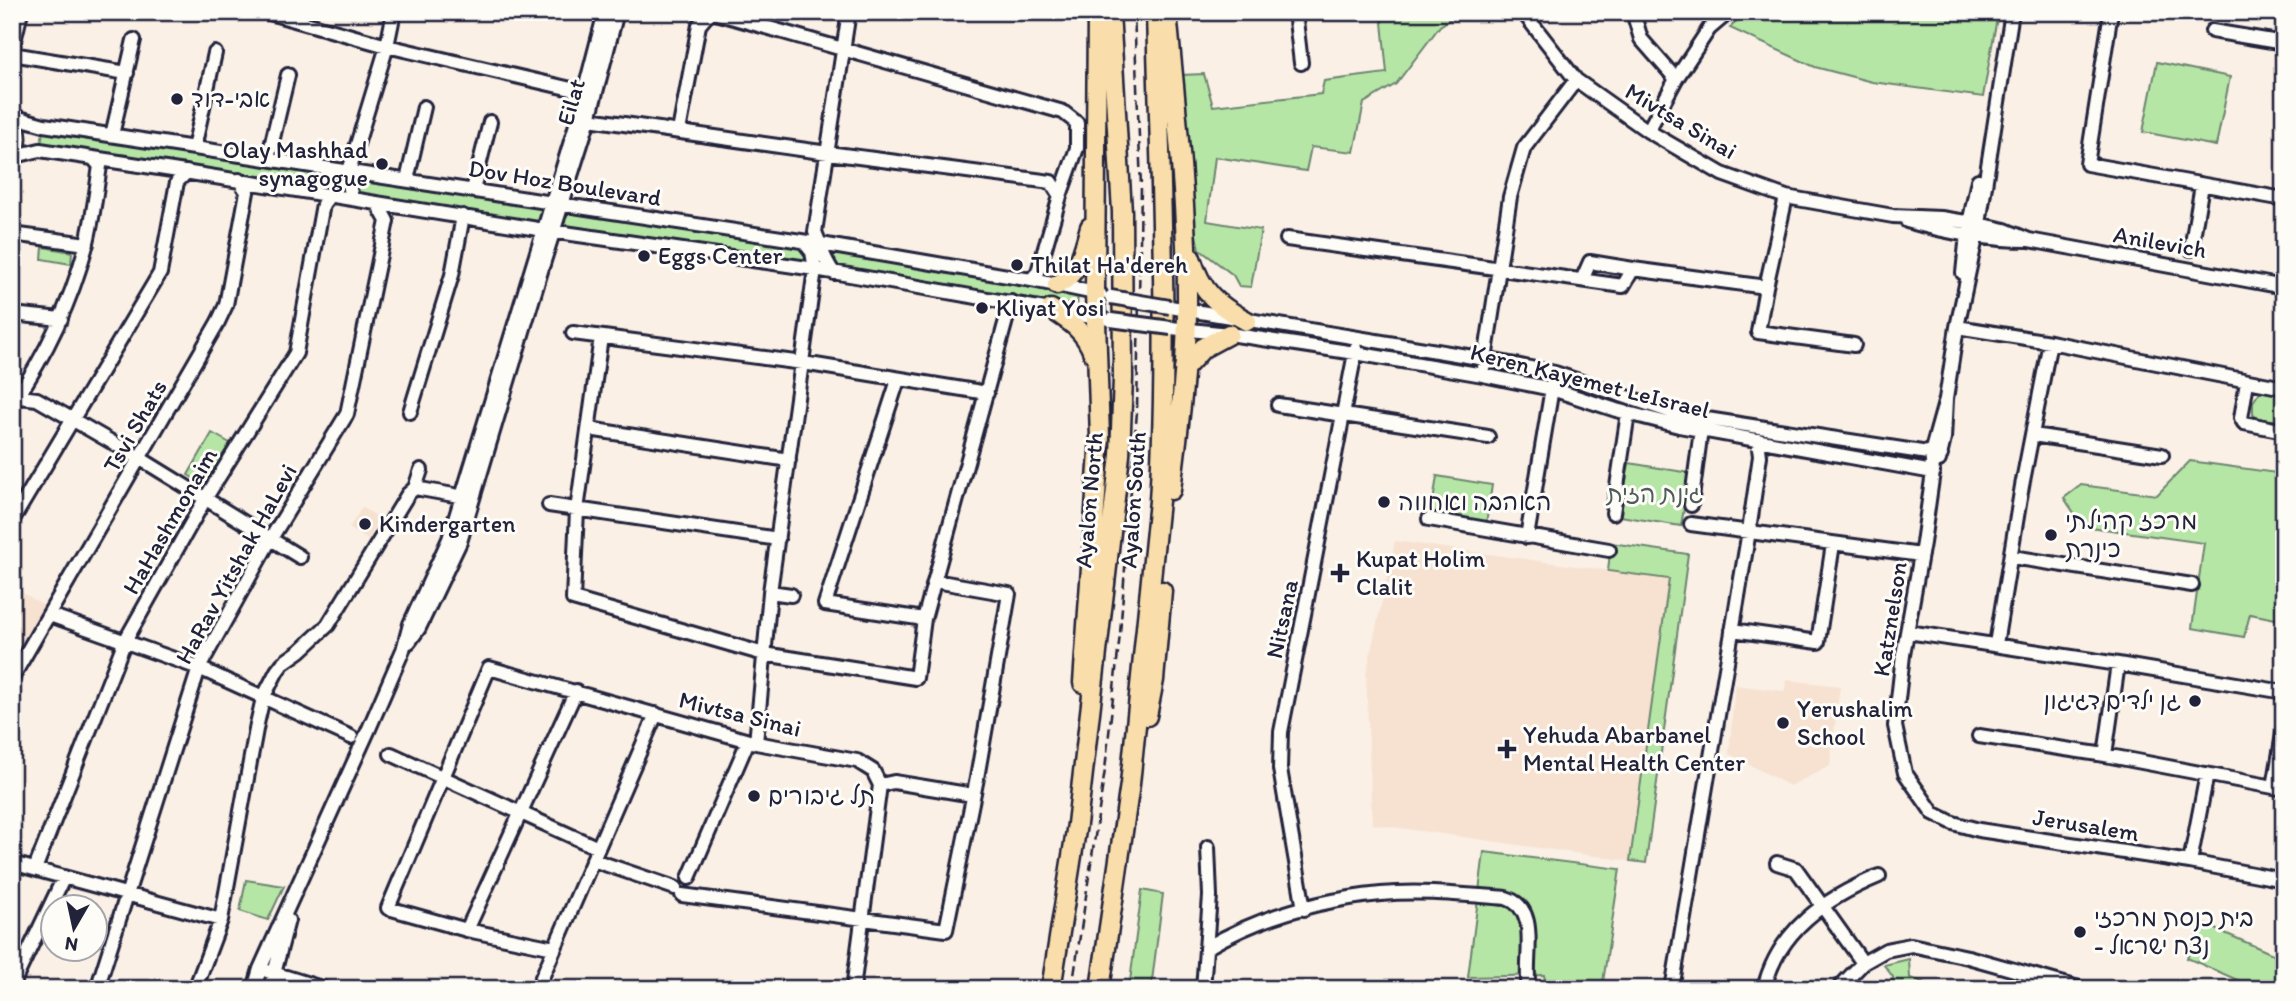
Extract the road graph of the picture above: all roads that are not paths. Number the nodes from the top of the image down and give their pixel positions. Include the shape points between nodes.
1 (21, 12) edge
2 (266, 12) edge
3 (394, 12) edge
4 (605, 12) edge
5 (617, 12) edge
6 (712, 12) edge
7 (849, 12) edge
8 (1097, 12) edge
9 (1110, 12) edge
10 (1156, 12) edge
11 (1167, 12) edge
12 (1295, 12) edge
13 (1523, 12) edge
14 (1633, 12) edge
15 (1729, 12) edge
16 (2012, 12) edge
17 (2111, 12) edge
18 (2212, 31) dead end
19 (134, 40) dead end
20 (2284, 43) edge
21 (387, 46) junction
22 (844, 49) junction
23 (12, 52) edge
24 (215, 52) dead end
25 (1301, 63) dead end
26 (127, 73) junction
27 (288, 75) dead end
28 (1676, 79) junction
29 (1576, 80) junction
30 (598, 83) junction
31 (584, 92) junction
32 (424, 107) dead end
33 (12, 116) edge
34 (589, 119) junction
35 (489, 122) dead end
36 (575, 128) junction
37 (679, 131) junction
38 (1648, 131) junction
39 (112, 135) junction
40 (194, 148) junction
41 (828, 153) junction
42 (13, 157) edge
43 (93, 158) junction
44 (268, 159) junction
45 (349, 171) junction
46 (187, 172) junction
47 (1067, 178) junction
48 (239, 180) junction
49 (407, 180) junction
50 (1051, 182) junction
51 (2202, 185) junction
52 (473, 190) junction
53 (330, 195) junction
54 (1060, 196) junction
55 (1786, 197) junction
56 (352, 198) junction
57 (2284, 199) edge
58 (558, 202) junction
59 (377, 203) junction
60 (1097, 204) junction
61 (463, 216) junction
62 (521, 226) junction
63 (1973, 229) junction
64 (549, 231) junction
65 (12, 234) edge
66 (818, 238) junction
67 (1185, 239) junction
68 (1287, 239) dead end
69 (804, 242) junction
70 (87, 244) junction
71 (2191, 249) dead end
72 (535, 258) junction
73 (816, 269) junction
74 (1633, 269) junction
75 (1500, 270) junction
76 (834, 273) junction
77 (1043, 280) junction
78 (1582, 281) junction
79 (1766, 286) junction
80 (2284, 287) edge
81 (1103, 295) junction
82 (1011, 302) junction
83 (1051, 309) junction
84 (1178, 309) junction
85 (12, 314) edge
86 (61, 319) junction
87 (1103, 319) junction
88 (1247, 321) junction
89 (1957, 327) junction
90 (1178, 329) junction
91 (573, 333) dead end
92 (1229, 334) junction
93 (601, 337) junction
94 (1358, 338) junction
95 (2050, 342) junction
96 (1854, 345) dead end
97 (1355, 353) junction
98 (1485, 359) junction
99 (803, 363) junction
100 (1098, 365) junction
101 (1184, 369) junction
102 (1555, 373) junction
103 (1483, 375) junction
104 (898, 380) junction
105 (2247, 382) junction
106 (2284, 388) edge
107 (1552, 389) junction
108 (987, 393) junction
109 (14, 399) edge
110 (1946, 400) junction
111 (1278, 405) dead end
112 (410, 412) dead end
113 (1628, 413) junction
114 (1344, 416) junction
115 (74, 421) junction
116 (1938, 425) junction
117 (589, 429) junction
118 (1701, 430) junction
119 (2284, 431) edge
120 (2033, 435) junction
121 (1488, 437) dead end
122 (1758, 440) junction
123 (1905, 449) junction
124 (1936, 454) junction
125 (2162, 455) dead end
126 (141, 459) junction
127 (789, 460) junction
128 (421, 470) dead end
129 (1933, 472) junction
130 (415, 488) junction
131 (468, 497) junction
132 (205, 499) junction
133 (549, 505) dead end
134 (1692, 505) dead end
135 (578, 510) junction
136 (1613, 513) dead end
137 (1429, 519) dead end
138 (12, 521) edge
139 (1691, 524) dead end
140 (1749, 531) junction
141 (1527, 537) junction
142 (778, 539) junction
143 (270, 540) junction
144 (1833, 544) junction
145 (1609, 550) dead end
146 (1921, 555) junction
147 (2012, 556) junction
148 (300, 557) dead end
149 (935, 581) junction
150 (2192, 585) dead end
151 (770, 592) junction
152 (791, 595) dead end
153 (50, 615) junction
154 (925, 619) junction
155 (1732, 630) junction
156 (1908, 632) junction
157 (124, 643) junction
158 (1996, 644) junction
159 (764, 654) junction
160 (2118, 664) junction
161 (199, 668) junction
162 (12, 678) edge
163 (576, 691) junction
164 (2284, 692) edge
165 (263, 698) junction
166 (656, 714) junction
167 (2284, 728) edge
168 (1979, 736) dead end
169 (351, 737) dead end
170 (752, 742) junction
171 (391, 754) dead end
172 (2105, 755) junction
173 (1905, 773) joint
174 (2207, 774) junction
175 (442, 776) junction
176 (1130, 784) junction
177 (880, 786) junction
178 (2279, 788) edge
179 (973, 795) junction
180 (521, 813) junction
181 (1076, 824) junction
182 (1208, 847) dead end
183 (595, 854) junction
184 (2190, 862) junction
185 (12, 863) edge
186 (1777, 863) dead end
187 (35, 869) junction
188 (1879, 876) dead end
189 (64, 877) junction
190 (689, 878) dead end
191 (2284, 880) edge
192 (294, 893) junction
193 (128, 894) junction
194 (1823, 904) junction
195 (1304, 909) junction
196 (862, 919) junction
197 (220, 920) junction
198 (467, 930) junction
199 (554, 948) junction
200 (1206, 948) junction
201 (1863, 963) junction
202 (260, 969) junction
203 (275, 974) junction
204 (2047, 984) edge
205 (12, 986) edge
206 (97, 989) edge
207 (195, 989) edge
208 (254, 989) edge
209 (270, 989) edge
210 (325, 989) edge
211 (537, 989) edge
212 (853, 989) edge
213 (1051, 989) edge
214 (1100, 989) edge
215 (1203, 989) edge
216 (1529, 989) edge
217 (1672, 989) edge
218 (1764, 989) edge
219 (1838, 989) edge
220 (2081, 989) edge

1 - 23 street
2 - 21 street
3 - 21 street
4 - 31 street, Eilat
5 - 30 street, Eilat
6 - 22 street
6 - 37 street via 699,25
7 - 22 street
8 - 60 highway
9 - 181 highway, Ayalon North via 1122,212 1123,391 1110,556
10 - 176 highway, Ayalon South via 1162,455
11 - 67 highway
12 - 25 street
13 - 29 street, Mivtsa Sinai
14 - 28 street via 1641,39
15 - 28 street via 1709,29
16 - 63 street, Katznelson
17 - 51 street via 2087,164
18 - 20 street
19 - 26 street
21 - 31 street
21 - 45 street
22 - 41 street
22 - 47 street via 1063,112 1077,123 1077,148
23 - 26 street
24 - 40 street
26 - 39 street
27 - 44 street
28 - 38 street
29 - 38 street, Mivtsa Sinai
29 - 75 street via 1524,148 1510,197
30 - 31 street
30 - 34 street, Eilat
31 - 36 street, Eilat
32 - 49 street
33 - 39 street, Dov Hoz Boulevard
33 - 42 street via 20,139
34 - 36 street
34 - 37 street
34 - 58 street, Eilat
35 - 52 street
36 - 58 street, Eilat
37 - 41 street
38 - 55 street, Mivtsa Sinai via 1722,174
39 - 40 street, Dov Hoz Boulevard
40 - 44 street, Dov Hoz Boulevard
41 - 50 street
41 - 66 street
42 - 43 street, Dov Hoz Boulevard via 40,150
43 - 46 street, Dov Hoz Boulevard
43 - 70 street via 100,166
44 - 45 street, Dov Hoz Boulevard
45 - 49 street, Dov Hoz Boulevard
45 - 56 street
46 - 48 street, Dov Hoz Boulevard
46 - 115 street via 177,182 160,273
47 - 50 street
47 - 54 street
48 - 53 street, Dov Hoz Boulevard
48 - 126 street, Tsvi Shats via 247,192 226,305
49 - 52 street, Dov Hoz Boulevard
50 - 54 street
51 - 57 street
51 - 71 street
52 - 58 street, Dov Hoz Boulevard
53 - 56 street, Dov Hoz Boulevard
53 - 132 street, HaHashmonaim via 323,204 296,353
54 - 77 street
55 - 63 street, Mivtsa Sinai via 1923,225
55 - 79 street
56 - 59 street, Dov Hoz Boulevard
58 - 64 street
58 - 69 street, Dov Hoz Boulevard
59 - 61 street, Dov Hoz Boulevard
59 - 143 street, HaRav Yitshak HaLevi via 387,221 347,414
60 - 77 highway via 1081,261 1067,280
60 - 81 highway
61 - 62 street, Dov Hoz Boulevard
61 - 112 street via 452,275
62 - 64 street, Dov Hoz Boulevard
62 - 72 street via 533,236
63 - 80 street, Anilevich via 2011,240
63 - 89 street, Katznelson
64 - 72 street
64 - 73 street, Dov Hoz Boulevard
64 - 131 street
65 - 70 street
66 - 69 street, Dov Hoz Boulevard
66 - 76 street via 825,262
66 - 77 street, Dov Hoz Boulevard
67 - 84 highway
67 - 88 highway via 1205,291
68 - 75 street
69 - 73 street
70 - 86 street
72 - 131 street
73 - 76 street, Dov Hoz Boulevard
73 - 99 street
74 - 78 street via 1623,286
74 - 78 street via 1590,262
74 - 79 street
75 - 78 street
75 - 98 street
76 - 82 street, Dov Hoz Boulevard
77 - 81 street, Dov Hoz Boulevard
79 - 96 street via 1758,332
81 - 84 street, Dov Hoz Boulevard, bridge
81 - 87 highway
82 - 83 street, Dov Hoz Boulevard
82 - 108 street
83 - 87 street, Dov Hoz Boulevard
83 - 100 highway via 1075,324
84 - 88 street, Keren Kayemet LeIsrael
84 - 90 highway
85 - 86 street
86 - 109 street
87 - 90 street, Keren Kayemet LeIsrael, bridge
87 - 100 highway
88 - 94 street, Keren Kayemet LeIsrael
89 - 95 street
89 - 110 street, Katznelson
90 - 92 street, Keren Kayemet LeIsrael
90 - 101 highway
91 - 93 street
92 - 97 street, Keren Kayemet LeIsrael
92 - 101 highway via 1203,348
93 - 99 street
93 - 117 street
94 - 97 street, Nitsana
94 - 98 street, Keren Kayemet LeIsrael
95 - 105 street
95 - 120 street
97 - 103 street, Keren Kayemet LeIsrael
97 - 114 street, Nitsana
98 - 102 street, Keren Kayemet LeIsrael
98 - 103 street
99 - 104 street
99 - 127 street
100 - 181 highway via 1100,437
101 - 176 highway via 1154,680
102 - 107 street
102 - 123 street, Keren Kayemet LeIsrael via 1681,415
103 - 107 street, Keren Kayemet LeIsrael
104 - 108 street
104 - 154 street via 825,604
105 - 106 street
105 - 119 street via 2244,424
107 - 113 street, Keren Kayemet LeIsrael
107 - 141 street
108 - 149 street
109 - 115 street via 37,399
110 - 116 street, Katznelson
110 - 124 street, Katznelson
111 - 114 street
113 - 118 street, Keren Kayemet LeIsrael
113 - 136 street
114 - 121 street
114 - 195 street, Nitsana via 1281,732 1280,769
115 - 126 street
115 - 138 street
116 - 123 street via 1922,442
116 - 124 street, Katznelson
117 - 127 street
117 - 135 street
118 - 122 street, Keren Kayemet LeIsrael
118 - 134 street
120 - 125 street
120 - 147 street
122 - 129 street, Keren Kayemet LeIsrael
122 - 140 street via 1760,456
123 - 124 street, Keren Kayemet LeIsrael
124 - 129 street, Katznelson
126 - 132 street
126 - 153 street, Tsvi Shats
127 - 142 street
128 - 130 street
129 - 146 street, Katznelson
130 - 131 street
130 - 165 street via 328,625 283,663
131 - 192 street via 460,542 419,628 403,650
132 - 143 street
132 - 157 street, HaHashmonaim
133 - 135 street
135 - 142 street
135 - 159 street via 572,599
137 - 141 street
139 - 140 street
140 - 144 street
140 - 155 street
141 - 145 street
142 - 151 street
143 - 148 street
143 - 161 street, HaRav Yitshak HaLevi
144 - 146 street
144 - 155 street via 1818,642
146 - 156 street, Katznelson
147 - 150 street
147 - 158 street
149 - 154 street
149 - 179 street via 1009,594
151 - 152 street
151 - 159 street
153 - 157 street
153 - 162 street, Tsvi Shats
154 - 159 street via 916,678
155 - 217 street
156 - 158 street
156 - 173 street, Katznelson via 1895,726
157 - 161 street
157 - 187 street, HaHashmonaim
158 - 160 street
159 - 170 street
160 - 164 street
160 - 172 street
161 - 165 street
161 - 193 street, HaRav Yitshak HaLevi
163 - 166 street, Mivtsa Sinai
163 - 175 street, Mivtsa Sinai via 489,668
163 - 180 street
165 - 169 street
165 - 197 street
166 - 170 street, Mivtsa Sinai
166 - 183 street
167 - 178 street
168 - 172 street
170 - 177 street, Mivtsa Sinai via 857,761 873,771
170 - 190 street
171 - 175 street
172 - 174 street
173 - 184 street, Jerusalem via 1933,813 1953,823
174 - 178 street
174 - 184 street
175 - 180 street
175 - 198 street via 388,908
176 - 214 highway, Ayalon South
177 - 179 street via 894,782
177 - 196 street
179 - 196 street via 946,930
180 - 183 street
180 - 198 street
181 - 213 highway, Ayalon North
182 - 200 street
183 - 196 street via 679,891
183 - 199 street
184 - 191 street, Jerusalem
185 - 187 street
186 - 194 street via 1796,869
187 - 189 street
188 - 194 street
189 - 193 street
189 - 205 street
192 - 202 street
192 - 203 street
193 - 197 street
193 - 206 street, HaRav Yitshak HaLevi
194 - 201 street
194 - 218 street via 1785,940
195 - 200 street via 1237,930
195 - 216 street via 1384,894 1515,901 1524,908 1527,922
196 - 212 street
197 - 207 street
198 - 199 street
199 - 211 street
200 - 215 street
201 - 204 street via 1886,950 1911,945 1968,957
201 - 219 street
202 - 203 street
202 - 208 street
203 - 209 street
203 - 210 street
204 - 220 street

